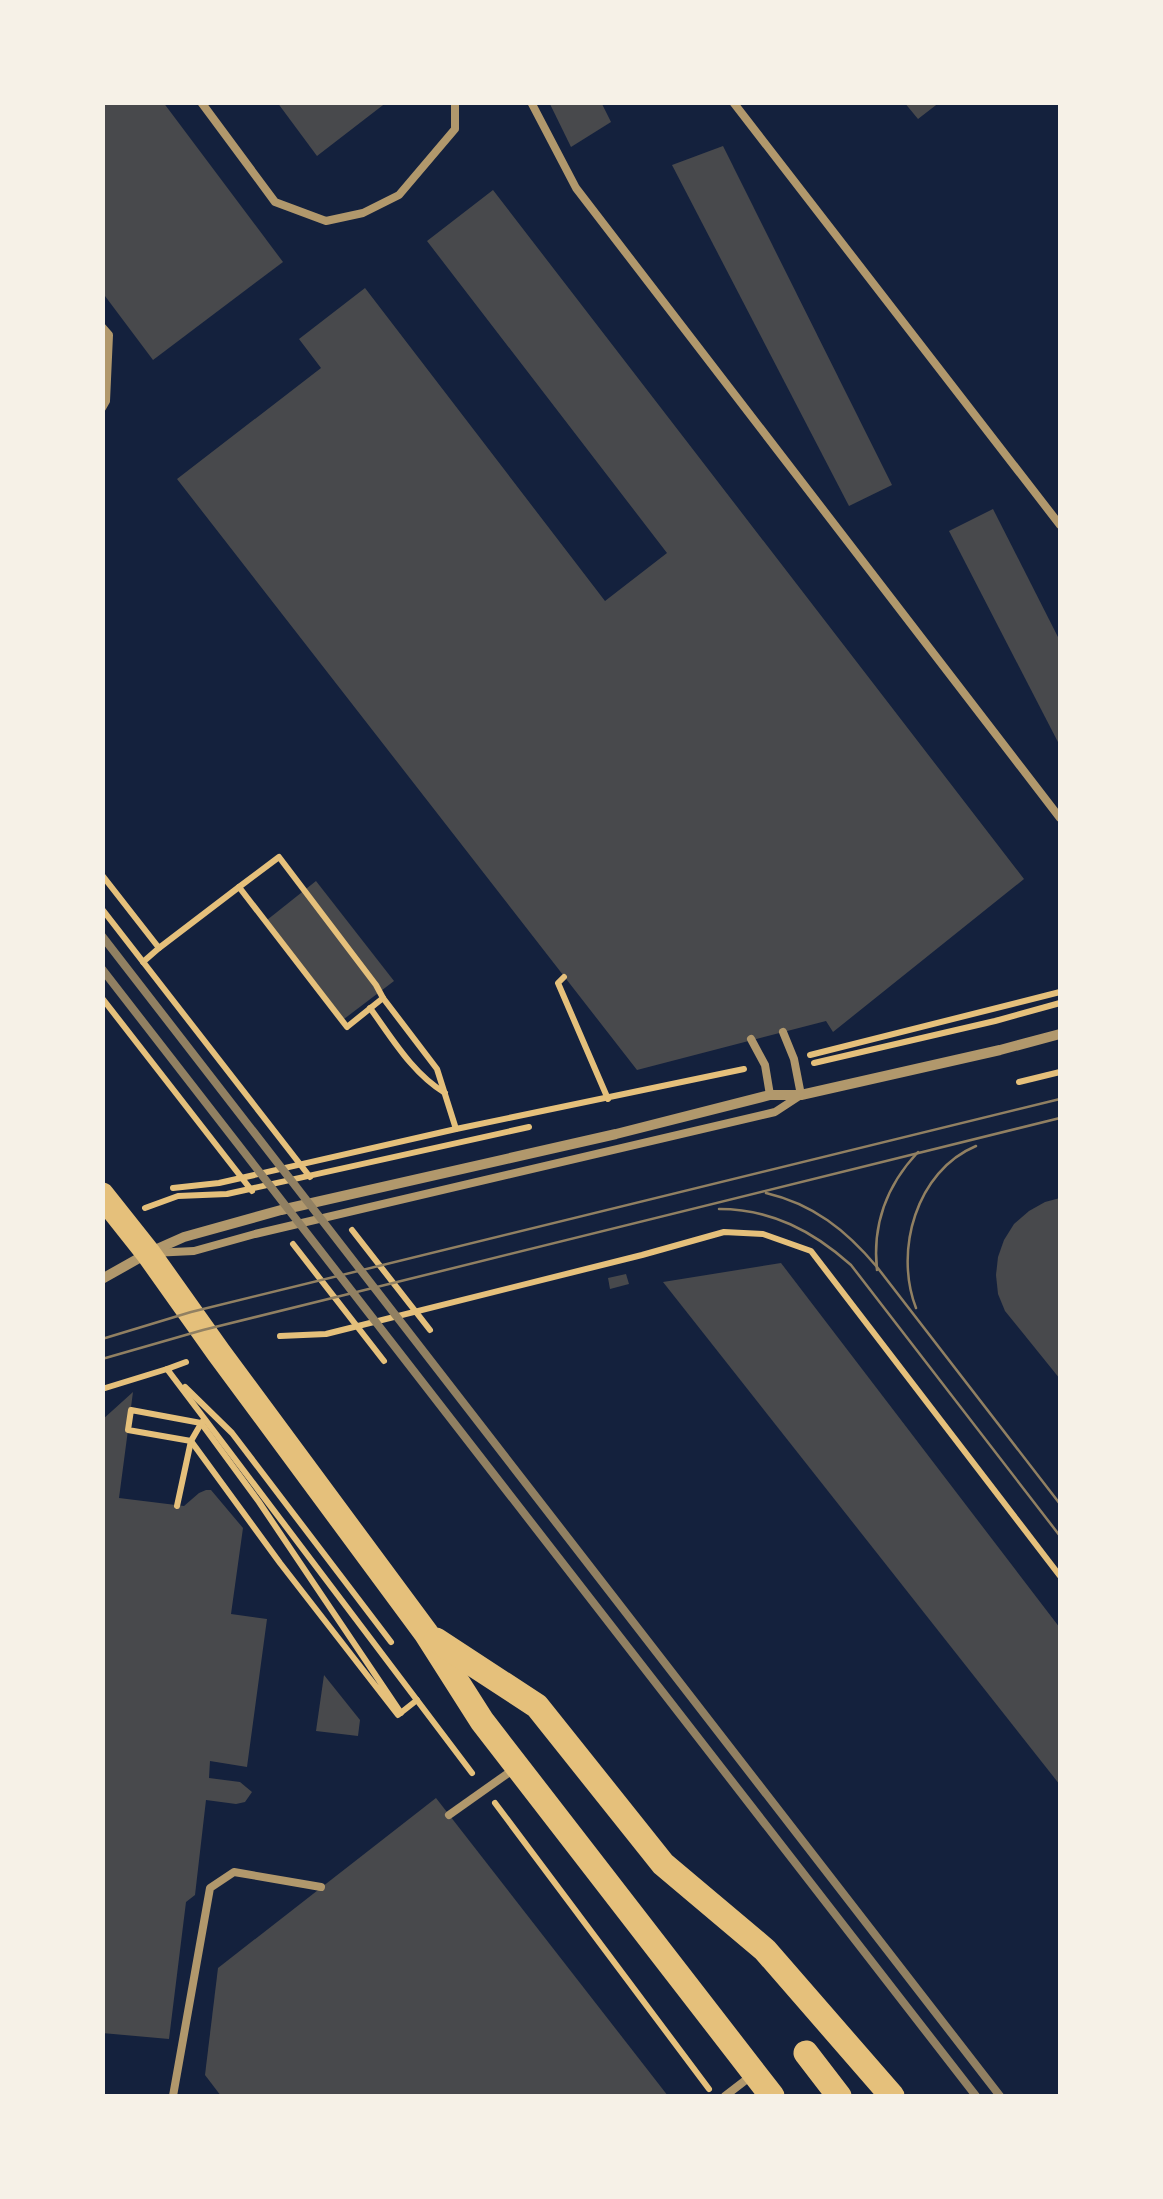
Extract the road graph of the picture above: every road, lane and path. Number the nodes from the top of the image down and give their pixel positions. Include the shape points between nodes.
1 (201, 102) edge
2 (455, 102) edge
3 (531, 102) edge
4 (733, 102) edge
5 (102, 327) edge
6 (102, 408) edge
7 (1060, 525) edge
8 (1060, 818) edge
9 (102, 875) edge
10 (238, 887) junction
11 (102, 909) edge
12 (159, 948) junction
13 (143, 962) junction
14 (564, 977) dead end
15 (1060, 992) edge
16 (102, 998) edge
17 (383, 998) junction
18 (1060, 1003) edge
19 (370, 1008) junction
20 (784, 1032) dead end
21 (1060, 1034) edge
22 (751, 1040) dead end
23 (794, 1063) junction
24 (765, 1065) junction
25 (1060, 1072) edge
26 (1018, 1082) dead end
27 (446, 1093) junction
28 (800, 1095) junction
29 (770, 1096) junction
30 (608, 1099) junction
31 (535, 1126) dead end
32 (456, 1129) junction
33 (313, 1180) dead end
34 (173, 1188) dead end
35 (102, 1195) edge
36 (255, 1195) dead end
37 (120, 1217) junction
38 (348, 1225) dead end
39 (290, 1240) dead end
40 (148, 1253) junction
41 (102, 1279) edge
42 (430, 1330) dead end
43 (280, 1336) dead end
44 (384, 1361) dead end
45 (186, 1362) dead end
46 (167, 1369) junction
47 (102, 1390) edge
48 (203, 1421) junction
49 (191, 1440) junction
50 (177, 1506) dead end
51 (1060, 1576) edge
52 (426, 1633) junction
53 (417, 1700) junction
54 (401, 1712) junction
55 (518, 1766) junction
56 (485, 1790) junction
57 (449, 1814) dead end
58 (321, 1888) dead end
59 (806, 2053) dead end
60 (754, 2073) junction
61 (885, 2089) edge
62 (173, 2096) edge
63 (716, 2096) edge
64 (724, 2096) edge
65 (772, 2096) edge
66 (840, 2096) edge

1 - 2 lane via 276,202 326,221 399,195 455,129
3 - 8 lane via 576,188
4 - 7 lane
5 - 6 lane via 109,335
9 - 12 path
10 - 12 path
10 - 17 path via 279,857
10 - 19 path via 347,1027
11 - 13 path
12 - 13 path
13 - 33 path
14 - 30 path via 558,984
15 - 23 path
16 - 36 path
17 - 19 path
17 - 27 path
18 - 23 path
19 - 27 path via 417,1071
20 - 23 lane
21 - 28 street
22 - 24 lane
23 - 28 lane
24 - 29 lane
24 - 30 path
25 - 26 path
27 - 32 path
28 - 29 street
28 - 40 lane via 776,1112 194,1251
29 - 40 street via 281,1210
30 - 32 path
31 - 37 path via 227,1194 178,1196
32 - 34 path
35 - 37 main road
37 - 40 main road
38 - 42 path
39 - 44 path
40 - 41 street
40 - 52 main road
43 - 51 path via 326,1334 724,1232 764,1234 811,1251
45 - 46 path
46 - 47 path
46 - 48 path
48 - 49 path
48 - 49 path via 131,1410 128,1430
48 - 53 path
48 - 54 path
49 - 50 path
49 - 54 path
52 - 55 main road
52 - 61 main road via 537,1706 663,1864 765,1950
53 - 54 path
53 - 56 path
55 - 56 lane
55 - 60 main road
56 - 57 lane
56 - 63 path
58 - 62 lane via 234,1872 210,1888
59 - 66 main road
60 - 64 lane
60 - 65 main road

